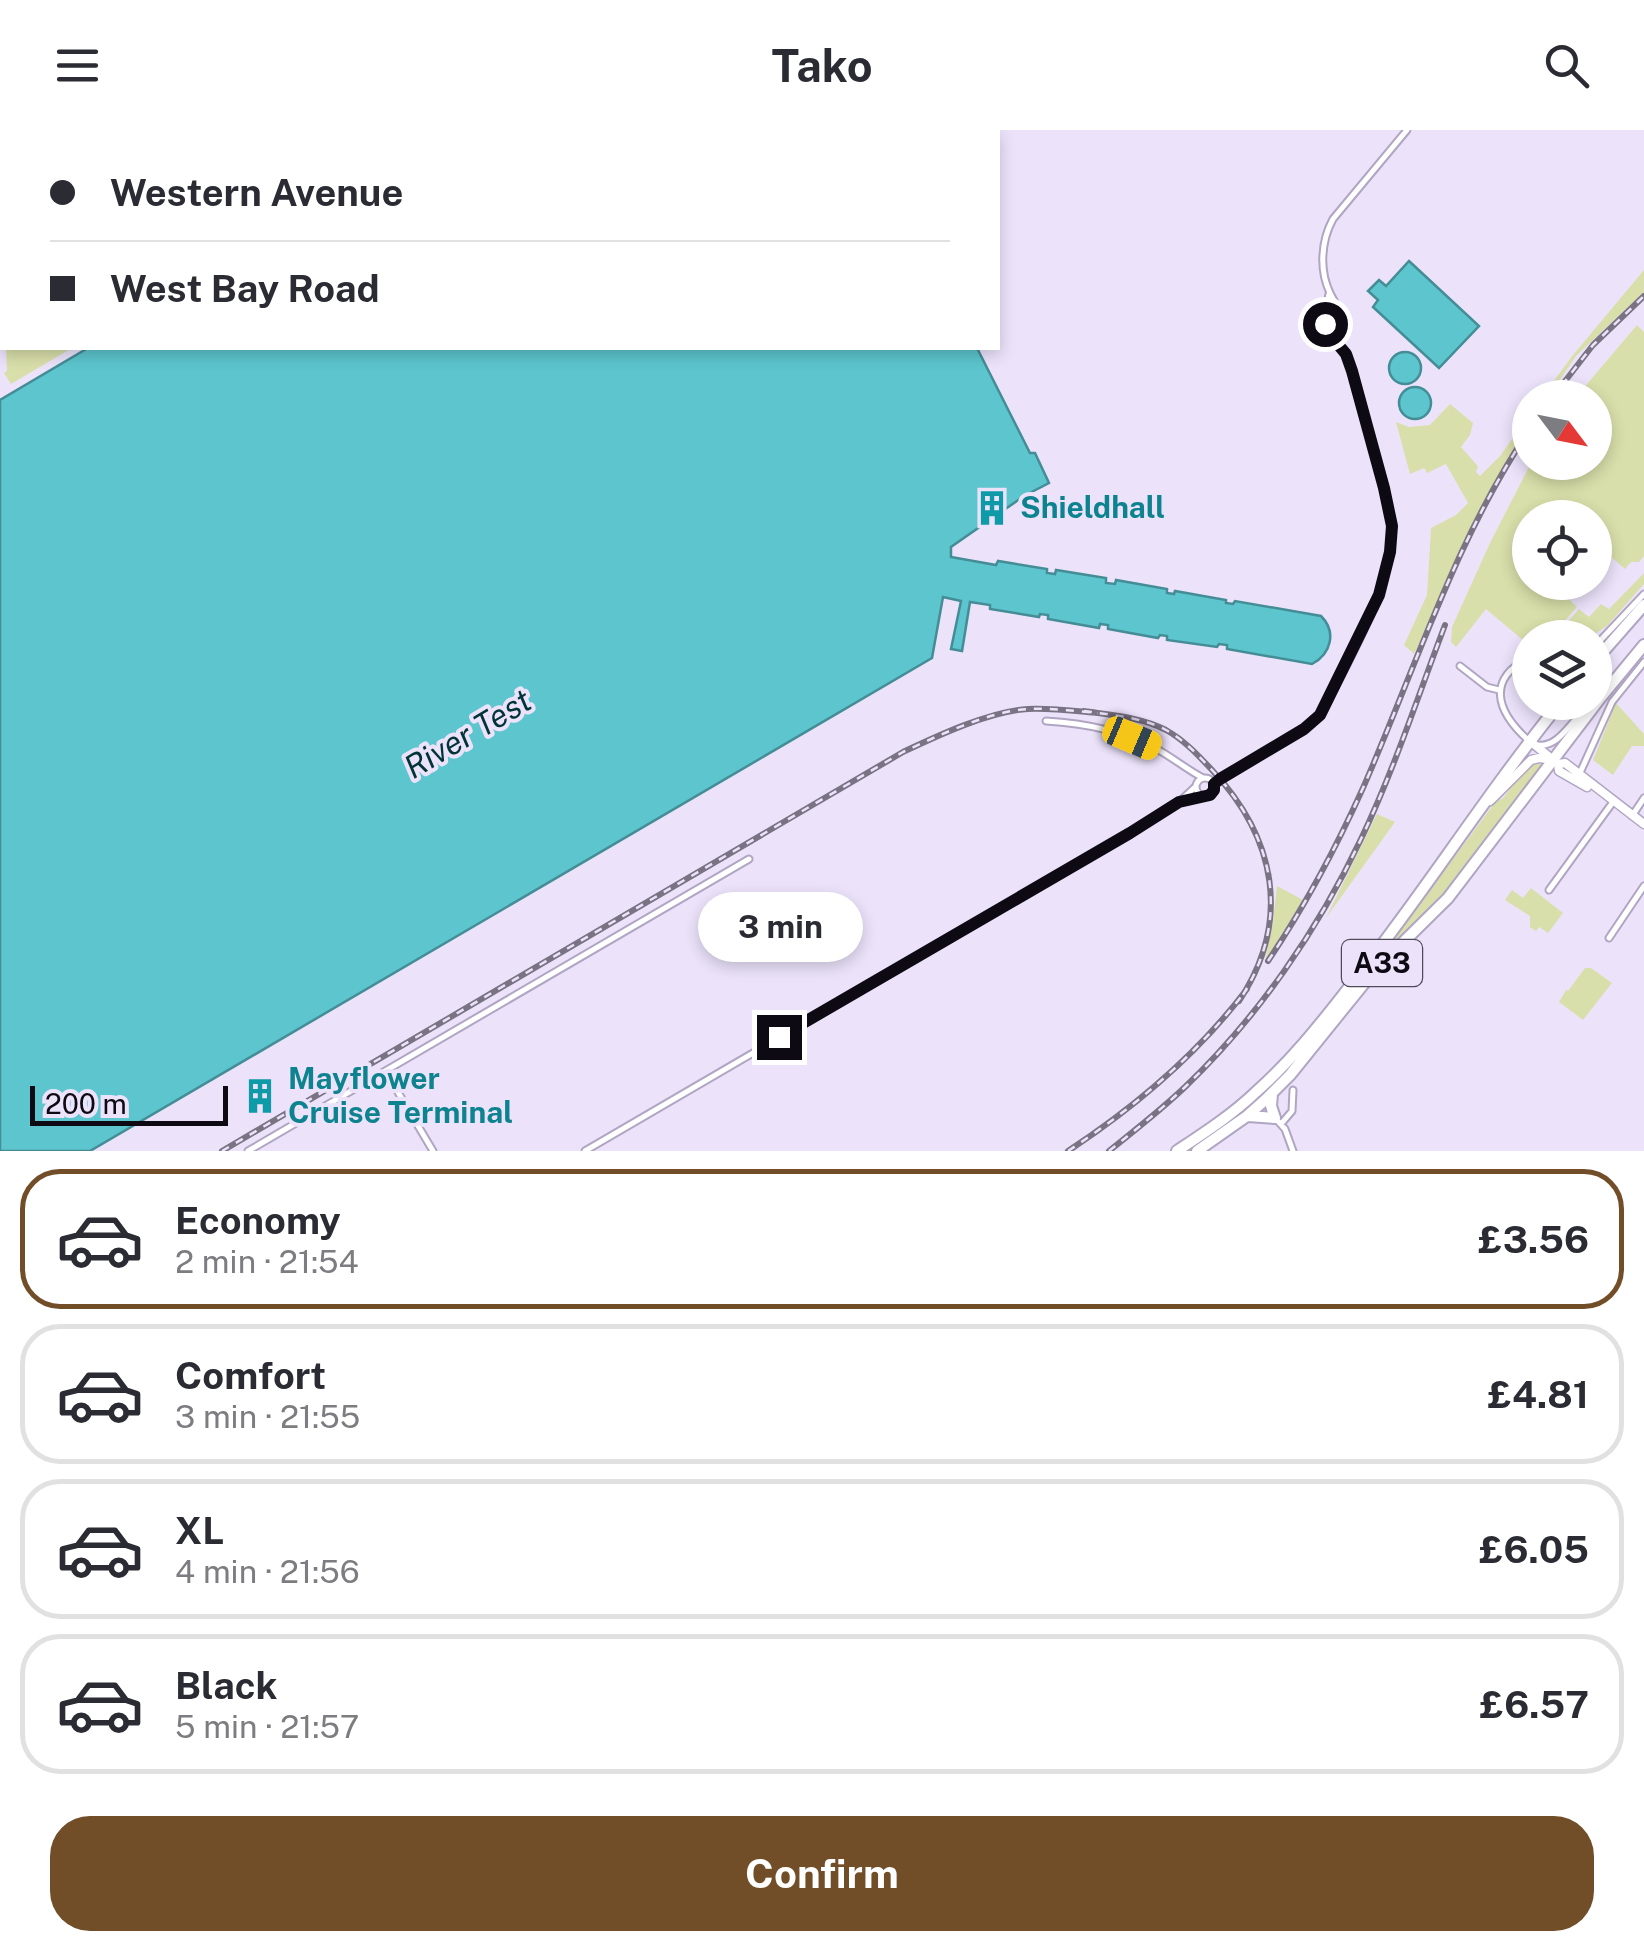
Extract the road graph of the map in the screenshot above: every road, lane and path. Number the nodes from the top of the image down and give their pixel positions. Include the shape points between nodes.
1 (1407, 130) edge
2 (1329, 292) junction
3 (1322, 326) junction
4 (1340, 332) junction
5 (1336, 342) junction
6 (1644, 594) edge
7 (1644, 605) edge
8 (1612, 630) edge
9 (1612, 642) edge
10 (1644, 645) edge
11 (1460, 666) dead end
12 (1642, 667) edge
13 (1512, 668) edge
14 (1612, 682) edge
15 (1499, 690) junction
16 (1546, 720) edge
17 (1573, 720) edge
18 (1583, 720) edge
19 (1046, 721) dead end
20 (1530, 741) junction
21 (1556, 762) junction
22 (1186, 768) junction
23 (1579, 774) junction
24 (1203, 778) junction
25 (1214, 784) junction
26 (1196, 786) junction
27 (1200, 796) junction
28 (1644, 798) edge
29 (1610, 800) junction
30 (1179, 802) junction
31 (1632, 816) junction
32 (1472, 820) junction
33 (1644, 824) edge
34 (749, 859) dead end
35 (1644, 886) edge
36 (1548, 890) dead end
37 (1609, 938) dead end
38 (385, 1071) junction
39 (1293, 1090) dead end
40 (1272, 1093) junction
41 (1246, 1116) junction
42 (1278, 1121) junction
43 (248, 1151) edge
44 (433, 1151) edge
45 (584, 1151) edge
46 (1176, 1151) edge
47 (1198, 1151) edge
48 (1293, 1151) edge

1 - 2 street via 1326,231
2 - 3 street
2 - 4 street via 1343,320
3 - 4 street via 1334,324
3 - 5 street via 1321,341
4 - 5 street
5 - 25 street via 1349,362 1384,488 1392,526 1386,574 1320,715
6 - 8 street
7 - 9 highway
10 - 14 highway, A33
11 - 15 street
12 - 23 street via 1609,707
13 - 15 street
15 - 20 street via 1505,713
16 - 20 highway, A33
17 - 20 street via 1548,746
18 - 21 highway, A33
19 - 22 street via 1132,738
20 - 21 street
20 - 32 highway, A33
21 - 23 street
21 - 29 street via 1560,771
21 - 32 street via 1531,760
21 - 40 highway, A33 via 1448,898 1374,971
22 - 24 street
22 - 26 street
23 - 29 street
24 - 25 street
24 - 26 street
25 - 27 street via 1210,795
26 - 27 street
26 - 30 street
27 - 30 street
28 - 31 street
29 - 31 street
29 - 36 street
30 - 45 street
31 - 33 street
32 - 46 highway, A33 via 1374,957 1284,1065
34 - 38 street
35 - 37 street
38 - 43 street
38 - 44 street
39 - 42 street via 1292,1111
40 - 41 highway, A33
40 - 42 highway
41 - 42 highway
41 - 47 highway, A33
42 - 48 street

